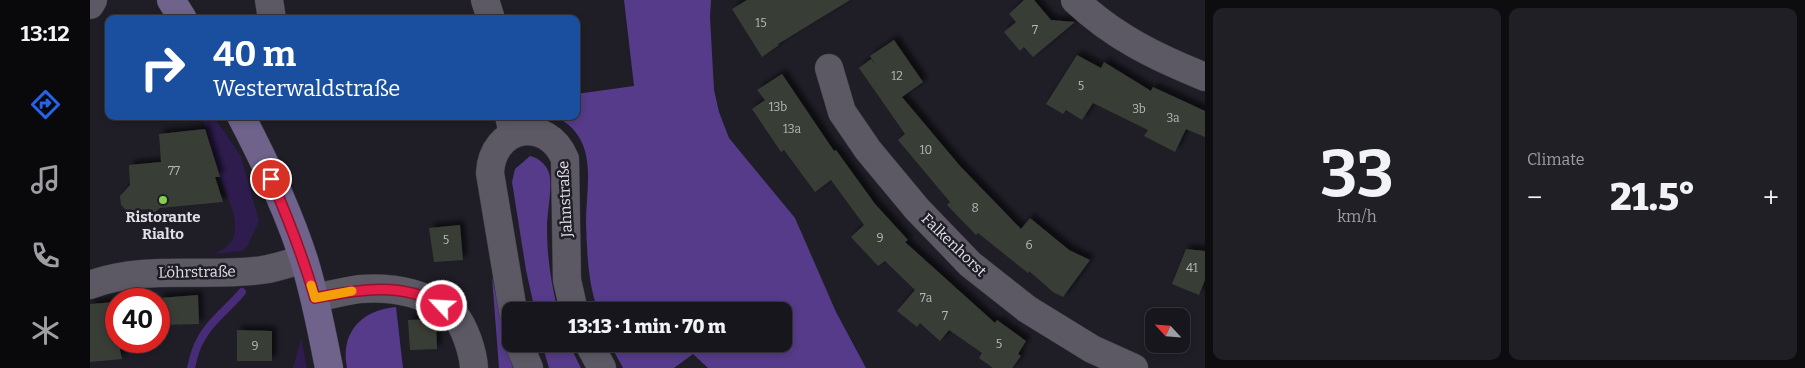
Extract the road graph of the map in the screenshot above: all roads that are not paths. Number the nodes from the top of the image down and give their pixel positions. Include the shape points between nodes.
1 (93, 0) edge
2 (171, 0) edge
3 (269, 0) edge
4 (485, 0) edge
5 (1084, 3) edge
6 (90, 5) edge
7 (180, 15) edge
8 (271, 15) edge
9 (490, 15) edge
10 (829, 68) dead end
11 (1205, 77) edge
12 (244, 120) edge
13 (511, 125) edge
14 (303, 258) junction
15 (90, 285) edge
16 (315, 298) junction
17 (512, 302) edge
18 (572, 302) edge
19 (522, 352) edge
20 (593, 352) edge
21 (329, 368) edge
22 (474, 368) edge
23 (528, 368) edge
24 (602, 368) edge
25 (1134, 368) edge

1 - 6 street
2 - 7 main road
3 - 8 street
4 - 9 street
5 - 11 street via 1128,42
10 - 25 street, Falkenhorst via 842,112 868,150 917,209 970,264 1027,309 1092,349
12 - 14 main road
13 - 17 street, Jahnstraße via 491,162 490,173
13 - 18 street, Jahnstraße via 544,134 554,141 565,159 567,280
14 - 15 street, Löhrstraße via 262,270 144,273
14 - 16 main road
16 - 21 main road
16 - 22 street via 359,289 382,289 431,299 454,314 467,338
19 - 23 street
20 - 24 street

